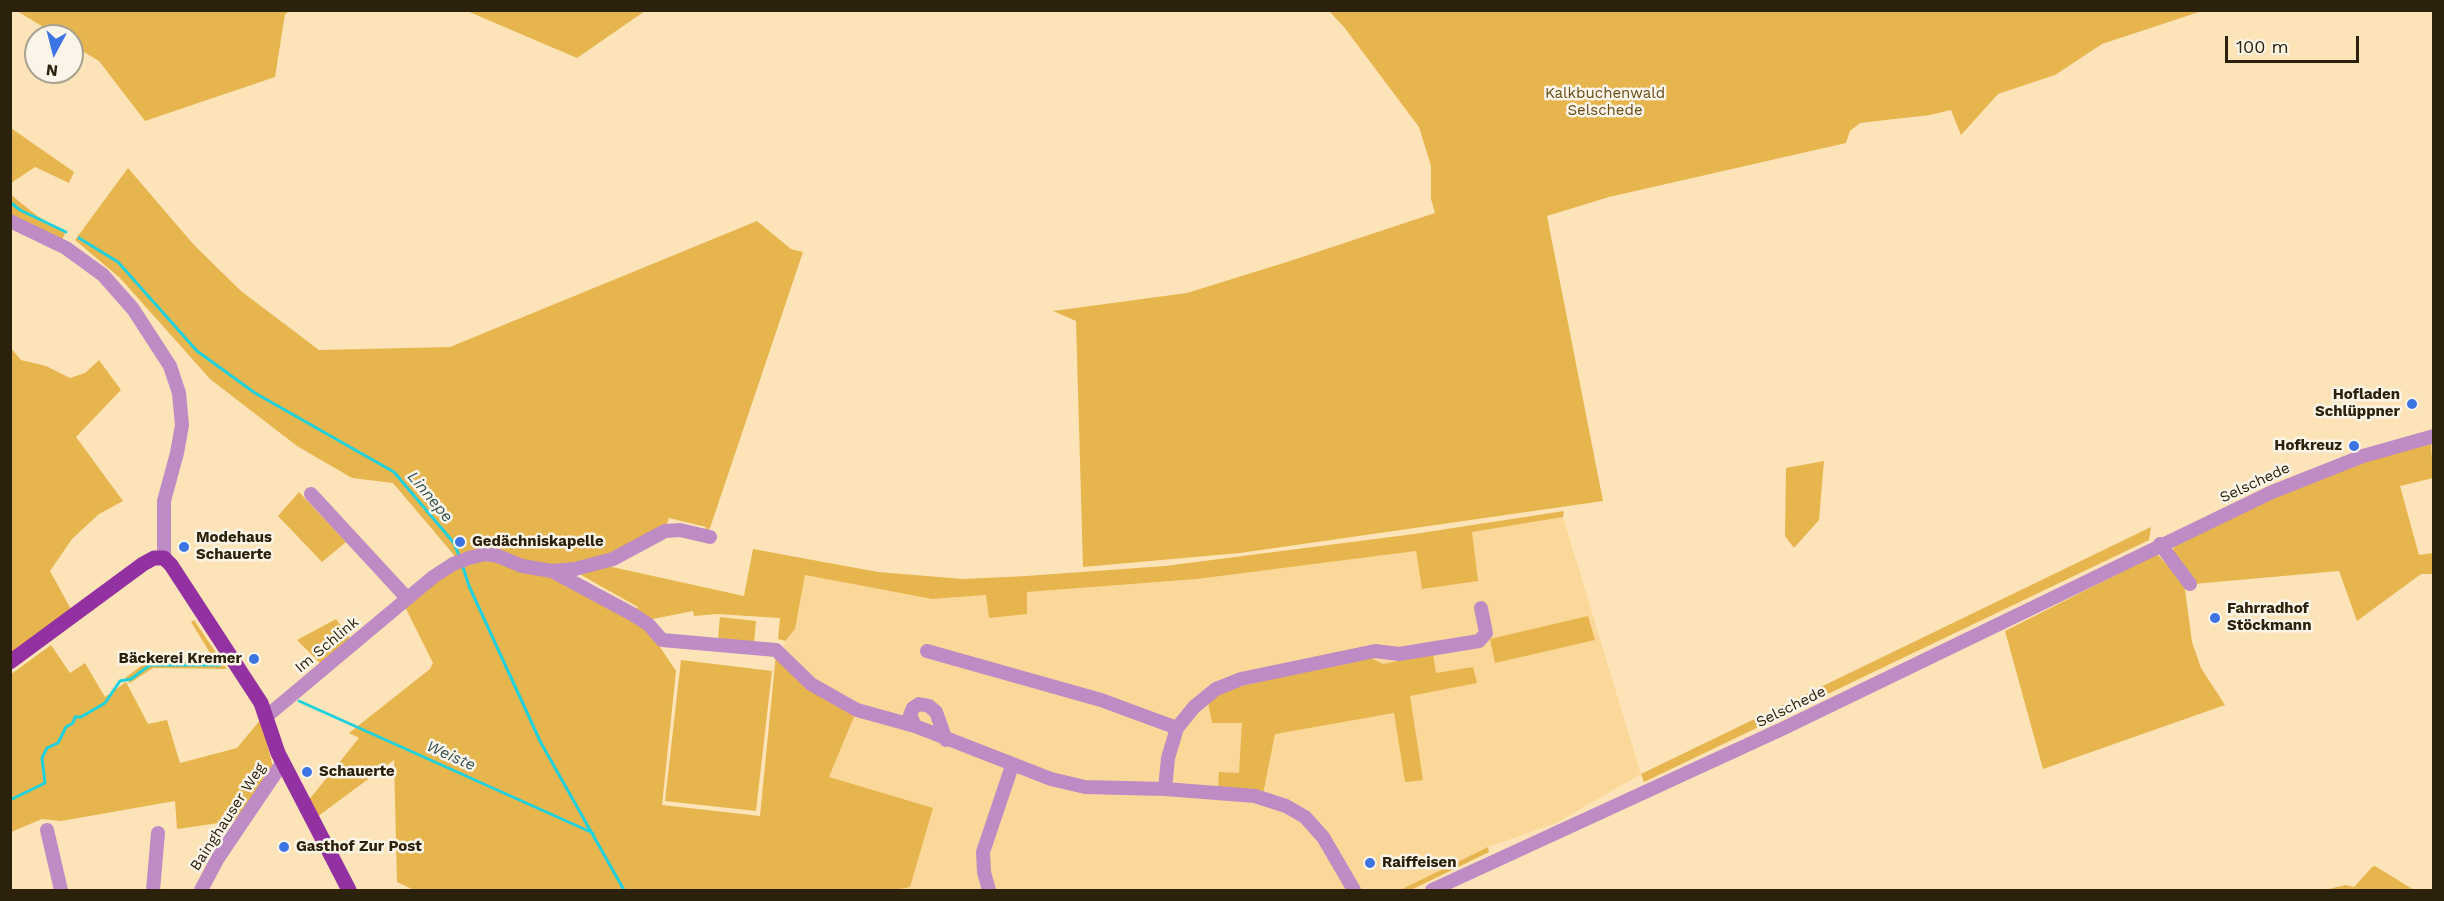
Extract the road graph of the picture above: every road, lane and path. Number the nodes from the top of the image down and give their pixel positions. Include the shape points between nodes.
1 (10, 222) edge
2 (2433, 436) edge
3 (311, 494) dead end
4 (710, 537) dead end
5 (2160, 544) junction
6 (159, 558) junction
7 (552, 571) junction
8 (2190, 584) dead end
9 (407, 598) junction
10 (1481, 609) dead end
11 (927, 651) dead end
12 (10, 663) edge
13 (267, 716) junction
14 (915, 726) junction
15 (1177, 728) junction
16 (946, 740) junction
17 (283, 762) junction
18 (1012, 766) junction
19 (1165, 789) junction
20 (47, 830) dead end
21 (158, 833) dead end
22 (62, 891) edge
23 (153, 891) edge
24 (201, 891) edge
25 (349, 891) edge
26 (989, 891) edge
27 (1354, 891) edge
28 (1432, 891) edge

1 - 6 street via 66,248 103,275 133,309 170,366 177,384 182,425 164,501
2 - 5 street, Selschede via 2327,468
3 - 9 street
4 - 7 street, Im Schlink via 665,531 613,559
5 - 8 street
5 - 28 street, Selschede via 1782,729
6 - 12 main road
6 - 13 main road via 171,565 248,680
7 - 9 street, Im Schlink via 485,554 453,564
7 - 14 street via 634,615 662,640 776,650 811,684 857,710
9 - 13 street, Im Schlink
10 - 15 street via 1486,633 1479,641 1399,654 1375,651 1241,679 1216,689 1194,706
11 - 15 street via 1101,700
13 - 17 main road
14 - 16 street
14 - 16 street via 910,715 913,708 919,704 929,706 936,712
15 - 19 street via 1168,758
16 - 18 street
17 - 24 street, Bainghauser Weg via 218,858
17 - 25 main road
18 - 19 street via 1086,787
18 - 26 street via 983,852
19 - 27 street via 1255,796 1286,806 1305,817 1323,837
20 - 22 street
21 - 23 street

